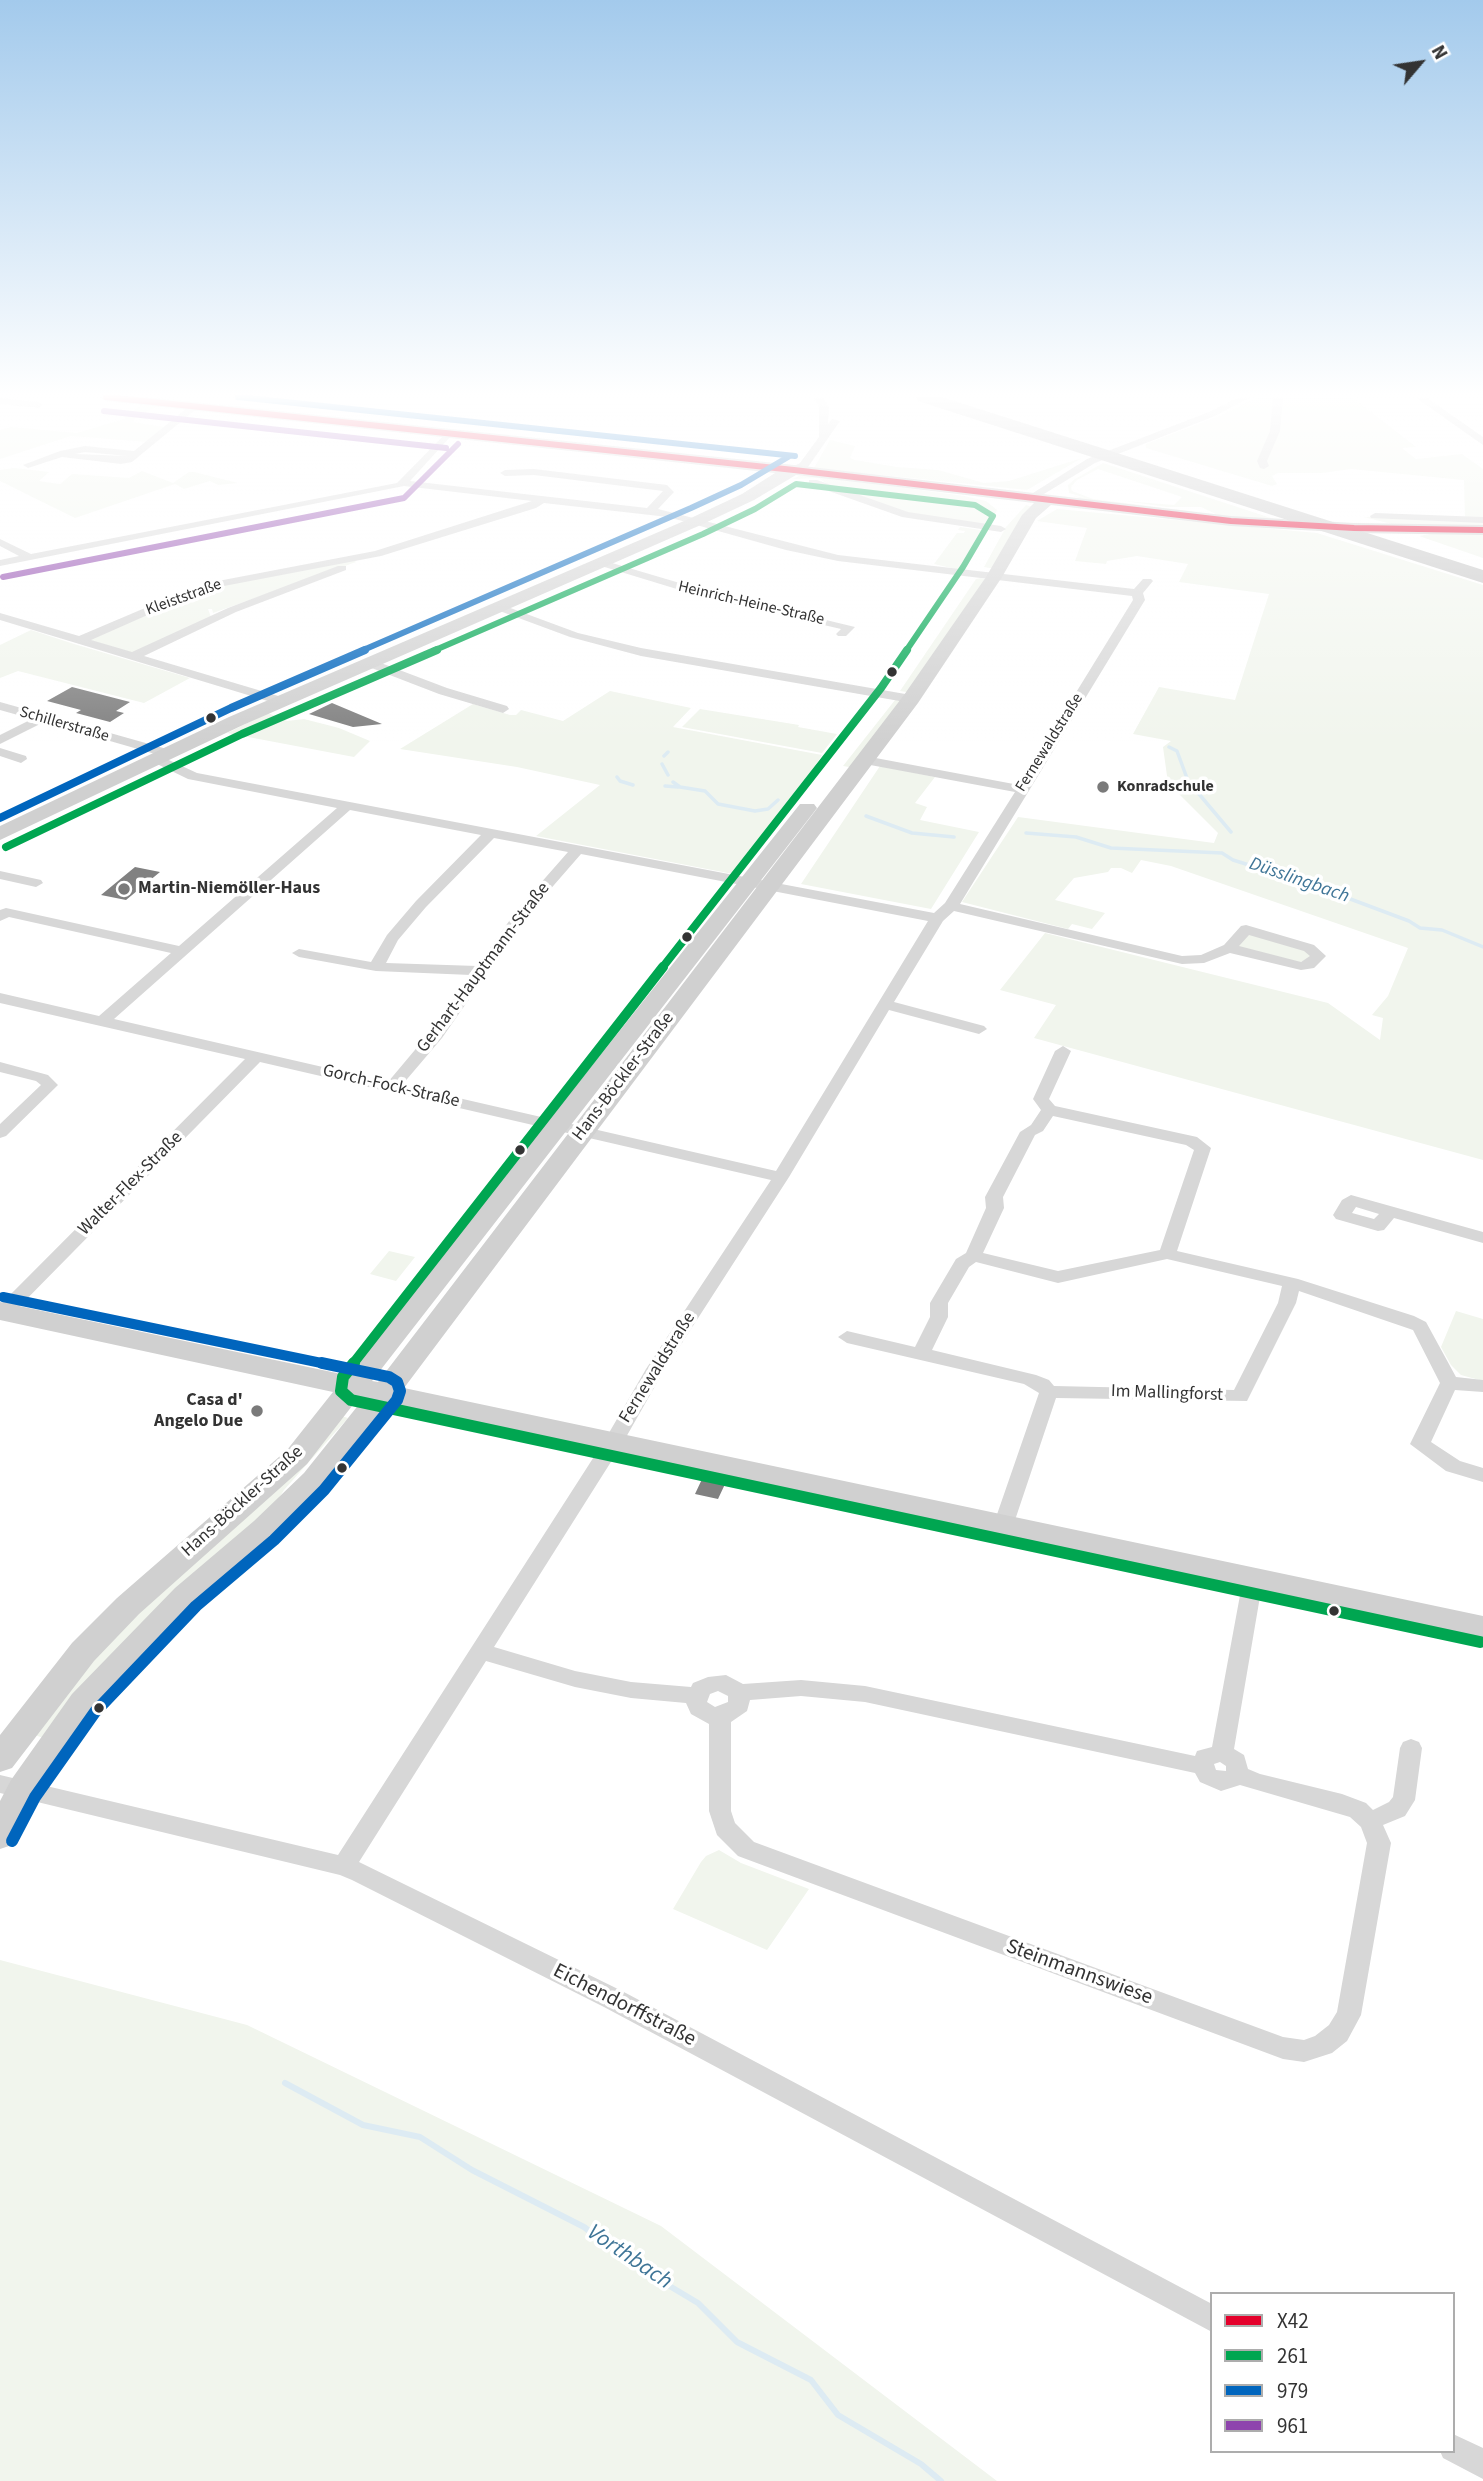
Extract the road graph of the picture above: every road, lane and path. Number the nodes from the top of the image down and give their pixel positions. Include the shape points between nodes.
1 (1012, 512) edge
2 (252, 513) edge
3 (510, 513) edge
4 (653, 513) edge
5 (714, 513) edge
6 (900, 513) edge
7 (1033, 513) edge
8 (1164, 513) edge
9 (1282, 513) edge
10 (1317, 513) edge
11 (1375, 516) dead end
12 (1483, 520) edge
13 (697, 521) junction
14 (1001, 529) junction
15 (1412, 529) joint
16 (1483, 530) edge
17 (0, 542) edge
18 (377, 554) junction
19 (29, 557) junction
20 (0, 563) edge
21 (602, 563) junction
22 (1483, 566) edge
23 (984, 576) junction
24 (1483, 577) edge
25 (1147, 581) dead end
26 (1137, 593) junction
27 (501, 608) junction
28 (0, 616) edge
29 (842, 634) dead end
30 (78, 640) junction
31 (133, 656) junction
32 (373, 664) junction
33 (902, 698) junction
34 (281, 701) junction
35 (0, 706) edge
36 (503, 709) dead end
37 (41, 719) junction
38 (0, 740) edge
39 (0, 752) edge
40 (164, 757) junction
41 (21, 759) dead end
42 (865, 760) junction
43 (1021, 789) junction
44 (347, 806) junction
45 (0, 834) edge
46 (490, 834) junction
47 (577, 850) junction
48 (0, 875) edge
49 (36, 883) dead end
50 (758, 885) junction
51 (951, 906) junction
52 (0, 917) edge
53 (937, 918) junction
54 (1229, 948) junction
55 (181, 951) junction
56 (299, 953) dead end
57 (376, 967) junction
58 (480, 971) junction
59 (0, 998) edge
60 (887, 1004) junction
61 (103, 1021) junction
62 (979, 1029) dead end
63 (1063, 1051) dead end
64 (257, 1056) junction
65 (0, 1067) edge
66 (392, 1087) junction
67 (1049, 1110) junction
68 (570, 1128) junction
69 (0, 1133) edge
70 (781, 1177) junction
71 (1391, 1211) dead end
72 (1483, 1238) edge
73 (1167, 1254) junction
74 (973, 1256) junction
75 (1292, 1283) junction
76 (2, 1311) edge
77 (847, 1337) dead end
78 (921, 1354) junction
79 (1449, 1383) junction
80 (354, 1386) junction
81 (1483, 1386) edge
82 (386, 1391) junction
83 (1049, 1392) junction
84 (614, 1441) junction
85 (1483, 1475) edge
86 (1003, 1525) junction
87 (1253, 1579) junction
88 (1483, 1628) edge
89 (480, 1651) junction
90 (738, 1693) junction
91 (697, 1696) junction
92 (720, 1716) junction
93 (1411, 1748) dead end
94 (1222, 1753) junction
95 (0, 1759) edge
96 (1202, 1766) junction
97 (1238, 1773) junction
98 (11, 1787) edge
99 (1370, 1821) junction
100 (0, 1835) edge
101 (344, 1866) junction
102 (1210, 2318) edge
103 (1455, 2449) edge
104 (1483, 2464) edge

1 - 14 main road, Hans-Böckler-Straße
2 - 19 street
3 - 18 street, Kleiststraße
4 - 13 street
5 - 13 street
6 - 14 street
7 - 23 main road, Hans-Böckler-Straße
8 - 15 main road via 1272,524
9 - 24 highway
10 - 22 highway
11 - 12 street
13 - 21 street
13 - 23 street via 804,551
14 - 23 main road, Hans-Böckler-Straße
15 - 16 street
17 - 19 street
18 - 30 street, Kleiststraße via 222,583
18 - 31 street, Kleiststraße via 242,606
19 - 20 street
21 - 27 street
21 - 29 street, Heinrich-Heine-Straße via 707,595 849,627
23 - 26 street
23 - 33 main road, Hans-Böckler-Straße
25 - 26 street, Fernewaldstraße
26 - 43 street, Fernewaldstraße via 1139,600
27 - 32 street
27 - 33 street via 574,635 641,652
28 - 30 street
30 - 31 street
31 - 34 street
32 - 34 main road
32 - 36 street
33 - 42 main road, Hans-Böckler-Straße
33 - 50 main road, Hans-Böckler-Straße
34 - 40 main road
35 - 37 street, Schillerstraße
37 - 38 street
37 - 40 street, Schillerstraße
39 - 41 street
40 - 44 street, Schillerstraße via 193,776
40 - 45 main road
42 - 43 street
42 - 50 main road, Hans-Böckler-Straße
43 - 51 street, Fernewaldstraße
44 - 46 street, Schillerstraße
44 - 55 street
46 - 47 street, Schillerstraße
46 - 57 street via 421,904 392,938
47 - 50 street, Schillerstraße
47 - 58 street, Gerhart-Hauptmann-Straße via 522,913
48 - 49 street
50 - 53 street, Schillerstraße
50 - 68 main road, Hans-Böckler-Straße
51 - 53 street, Fernewaldstraße
51 - 54 street via 1182,960 1204,959
52 - 55 street via 6,912
53 - 60 street, Fernewaldstraße
54 - 54 street via 1246,929 1309,948 1320,956 1301,966
55 - 61 street
56 - 57 street
57 - 58 street
58 - 66 street, Gerhart-Hauptmann-Straße via 436,1035
59 - 61 street, Gorch-Fock-Straße
60 - 62 street
60 - 70 street, Fernewaldstraße
61 - 64 street, Gorch-Fock-Straße
63 - 67 street via 1041,1099
64 - 66 street, Gorch-Fock-Straße
64 - 76 street, Walter-Flex-Straße
65 - 69 street via 42,1078 50,1085
66 - 68 street, Gorch-Fock-Straße
67 - 73 street via 1191,1140 1203,1148
67 - 74 street via 1037,1128 1028,1132 994,1197 995,1209
68 - 70 street, Gorch-Fock-Straße
68 - 80 main road, Hans-Böckler-Straße
68 - 82 main road, Hans-Böckler-Straße
70 - 84 street, Fernewaldstraße
71 - 72 street
73 - 74 street via 1058,1277
73 - 75 street
74 - 78 street via 962,1263 939,1303 939,1317
75 - 79 street via 1420,1326
75 - 83 street, Im Mallingforst via 1287,1303 1240,1397
76 - 80 main road
77 - 78 street, Im Mallingforst
78 - 83 street, Im Mallingforst via 1029,1379
79 - 81 street
79 - 85 street via 1420,1444 1453,1465
80 - 82 street
80 - 95 main road, Hans-Böckler-Straße via 297,1457 128,1606 83,1652
82 - 84 main road
82 - 98 main road, Hans-Böckler-Straße via 314,1480 186,1596
83 - 86 street
84 - 86 main road
84 - 89 street, Fernewaldstraße
86 - 87 main road
87 - 88 main road
87 - 94 street
89 - 91 street via 575,1679
89 - 101 street, Fernewaldstraße
90 - 91 street via 726,1683 716,1682
90 - 92 street via 739,1705
90 - 96 street via 800,1688 865,1694
91 - 92 street via 699,1708
92 - 99 street, Steinmannswiese via 720,1811 725,1828 746,1849 1283,2048 1304,2051 1323,2045 1349,2015 1379,1843
93 - 99 street via 1404,1800 1397,1809
94 - 96 street via 1205,1757
94 - 97 street via 1236,1761
96 - 97 street via 1208,1776 1221,1782
97 - 99 street via 1255,1782 1342,1803
98 - 100 main road, Hans-Böckler-Straße
98 - 101 street, Eichendorffstraße
101 - 102 street, Eichendorffstraße via 613,1999
103 - 104 street

